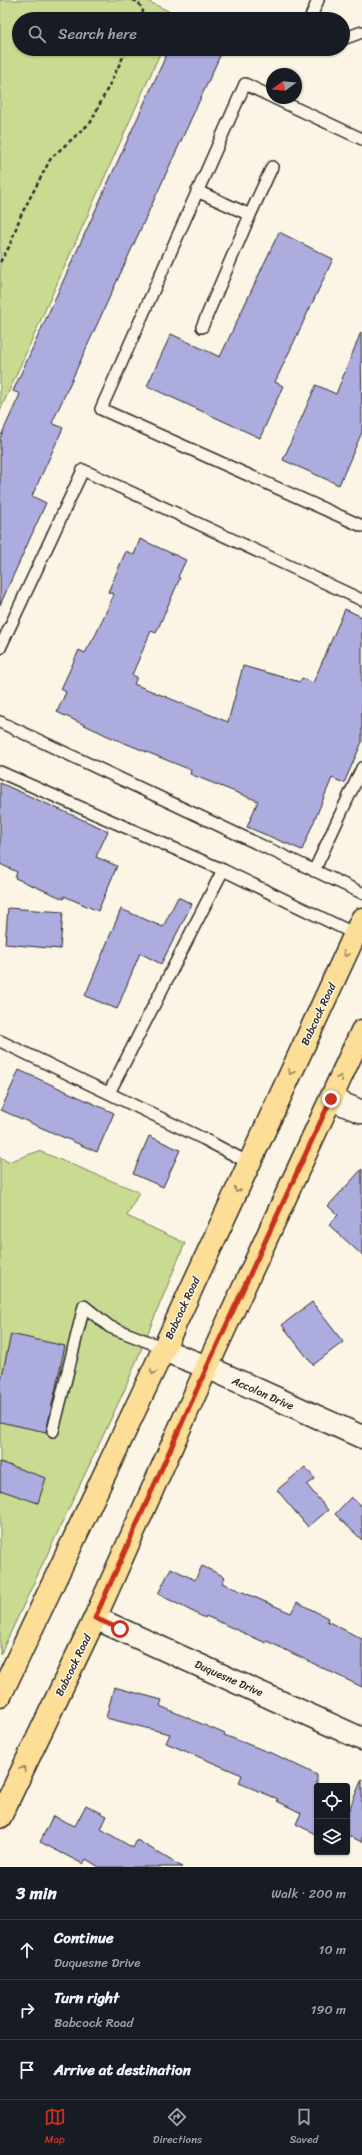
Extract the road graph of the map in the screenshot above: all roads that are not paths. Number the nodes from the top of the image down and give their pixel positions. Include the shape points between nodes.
1 (318, 0) edge
2 (313, 12) edge
3 (362, 32) edge
4 (350, 36) edge
5 (266, 94) edge
6 (288, 104) edge
7 (362, 139) edge
8 (272, 167) dead end
9 (197, 191) junction
10 (250, 215) junction
11 (202, 327) dead end
12 (362, 526) edge
13 (362, 600) edge
14 (0, 648) edge
15 (0, 722) edge
16 (362, 768) edge
17 (0, 772) edge
18 (222, 870) junction
19 (314, 871) junction
20 (362, 893) edge
21 (358, 926) edge
22 (362, 1031) edge
23 (0, 1041) edge
24 (109, 1093) junction
25 (331, 1099) junction
26 (362, 1112) edge
27 (249, 1163) junction
28 (164, 1349) junction
29 (207, 1367) junction
30 (53, 1431) dead end
31 (362, 1437) edge
32 (95, 1618) junction
33 (0, 1696) edge
34 (362, 1739) edge
35 (5, 1795) edge
36 (0, 1817) edge

1 - 2 lane
3 - 4 lane
5 - 9 lane via 245,84
6 - 7 lane
8 - 10 lane
9 - 10 lane
9 - 12 lane via 101,409
10 - 11 lane
13 - 14 lane via 83,470
15 - 19 lane
16 - 19 lane
17 - 18 lane
18 - 21 lane
18 - 24 lane
19 - 20 lane
21 -> 27 main road, Babcock Road
25 -> 22 main road, Babcock Road
23 - 24 lane
24 - 27 lane
25 - 26 street
25 - 29 main road, Babcock Road
27 -> 28 main road, Babcock Road
28 - 29 street, Accolon Drive
28 - 30 lane via 110,1327 84,1306
28 -> 33 main road, Babcock Road
29 - 31 street, Accolon Drive
29 - 32 main road, Babcock Road
32 - 34 street, Duquesne Drive
35 -> 32 main road, Babcock Road
35 - 36 main road, Babcock Road

